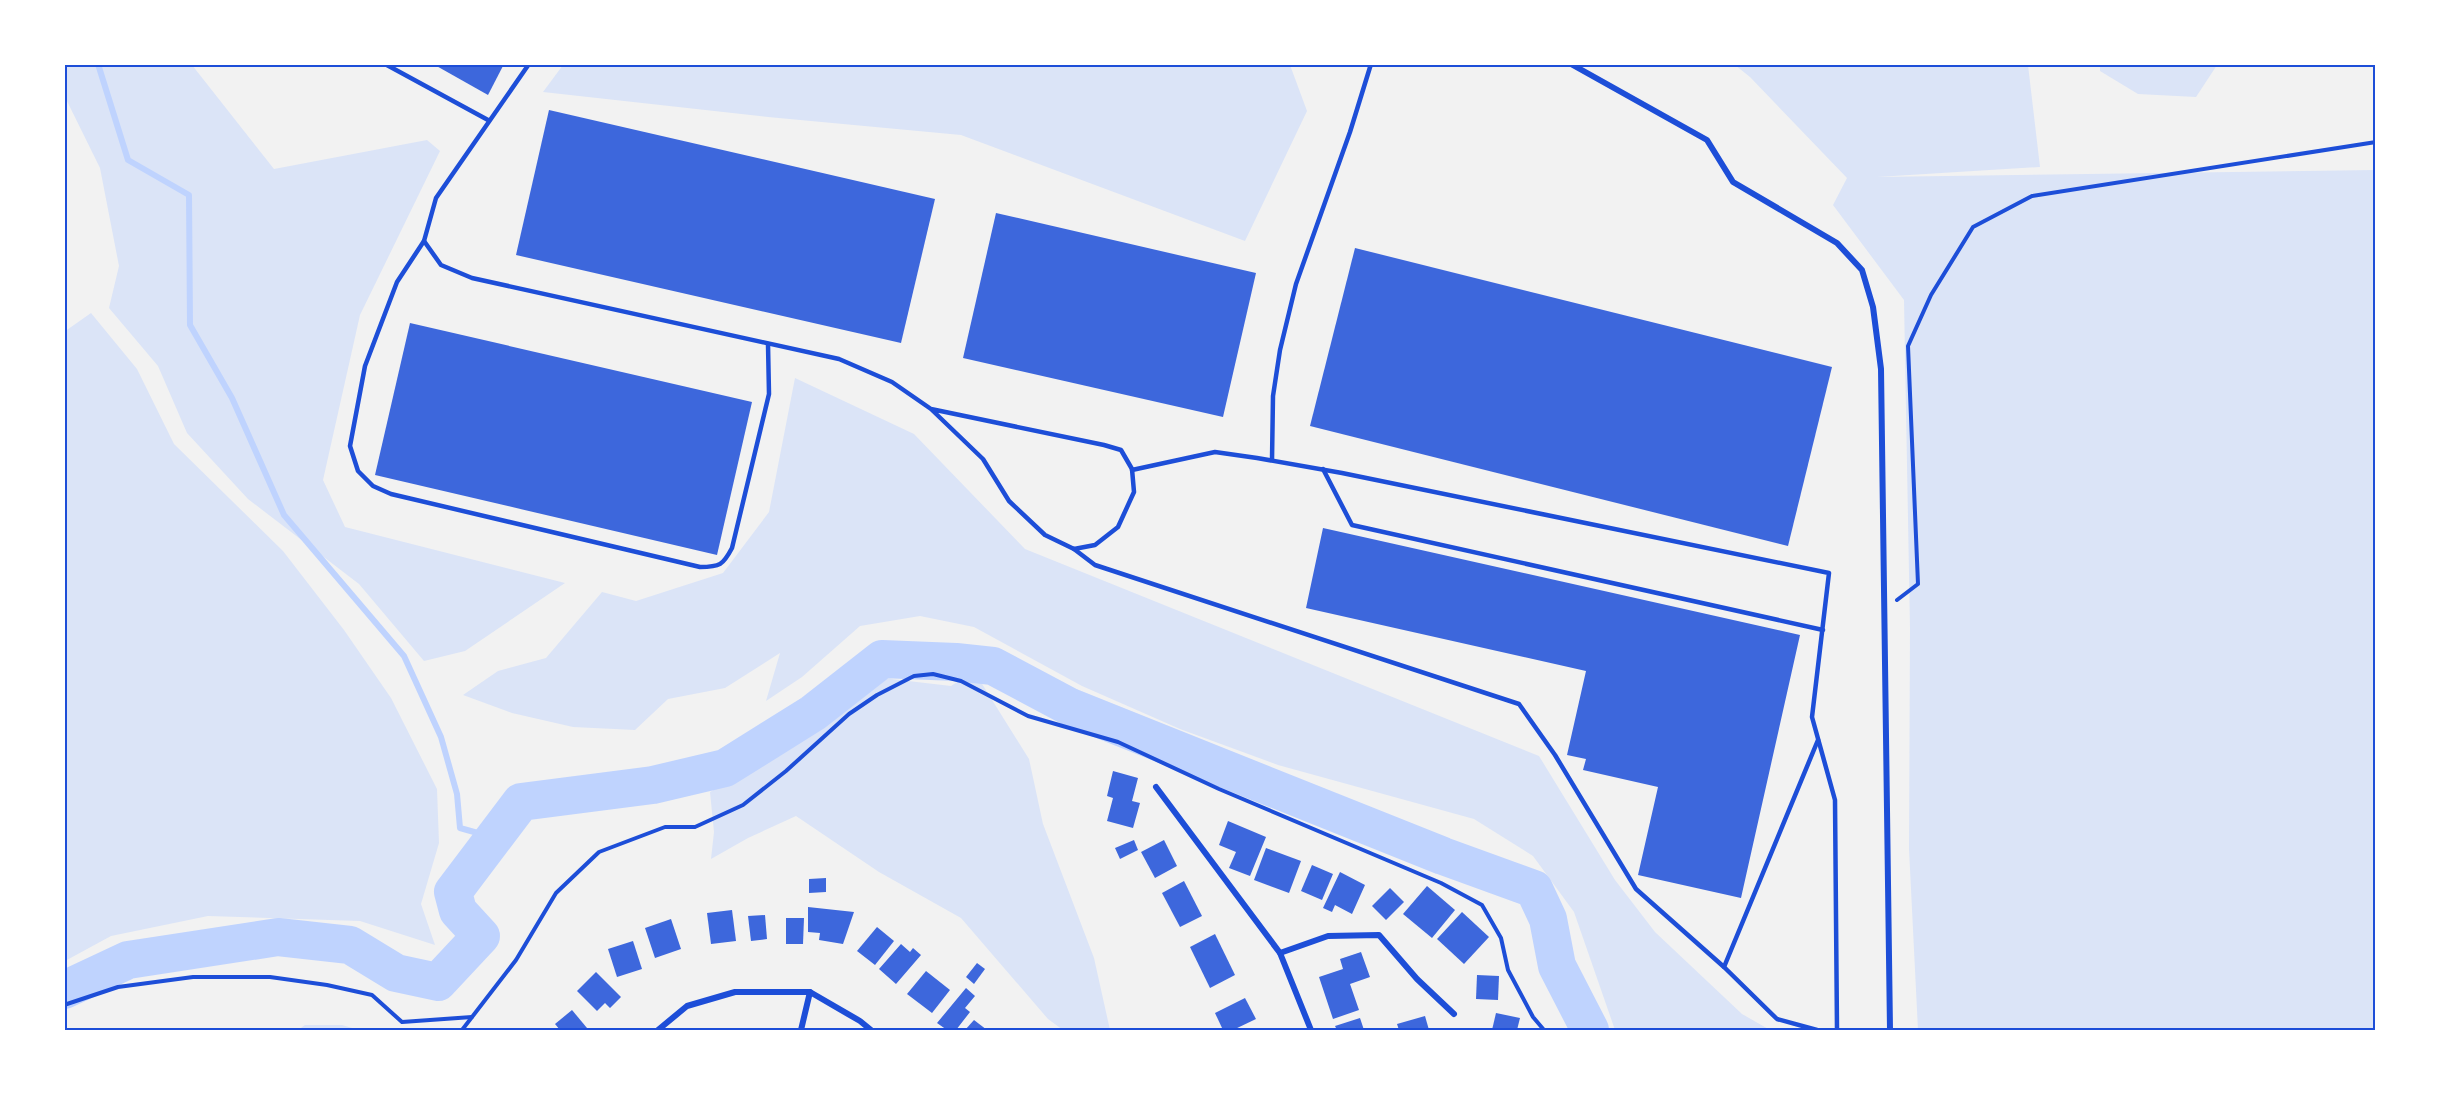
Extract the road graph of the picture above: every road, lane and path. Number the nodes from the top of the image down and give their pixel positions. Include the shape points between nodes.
1 (385, 64) edge
2 (529, 64) edge
3 (1371, 64) edge
4 (1571, 64) edge
5 (488, 120) junction
6 (2376, 142) edge
7 (424, 241) junction
8 (768, 344) junction
9 (931, 409) junction
10 (1272, 460) junction
11 (1323, 469) junction
12 (1132, 470) junction
13 (1074, 549) junction
14 (1885, 609) junction
15 (1823, 630) junction
16 (1818, 739) junction
17 (1156, 787) dead end
18 (1280, 953) junction
19 (1724, 967) junction
20 (810, 992) junction
21 (64, 1005) edge
22 (1454, 1014) dead end
23 (472, 1017) junction
24 (462, 1030) edge
25 (658, 1030) edge
26 (801, 1030) edge
27 (872, 1030) edge
28 (1311, 1030) edge
29 (1544, 1030) edge
30 (1817, 1030) edge
31 (1837, 1030) edge
32 (1890, 1030) edge

1 - 5 lane
2 - 5 lane
3 - 10 lane via 1296,284 1273,396
4 - 14 street via 1707,140 1733,182 1837,243 1862,270 1873,307 1881,369
5 - 7 lane via 436,198
6 - 14 path via 2032,196 1973,227 1930,295 1908,346 1918,584
7 - 8 lane via 441,265 472,278
7 - 8 lane via 397,282 365,366 350,446 358,471 373,486 391,494 700,567 714,567 725,561 732,548 769,394
8 - 9 lane via 839,359 892,382
9 - 12 lane via 1121,450
9 - 13 lane via 983,459 1008,501 1045,535
10 - 11 lane
10 - 12 lane via 1215,452
11 - 15 lane via 1352,525
11 - 15 lane via 1829,573
12 - 13 lane via 1134,492 1118,527 1095,545
13 - 19 lane via 1095,565 1519,704 1555,755 1636,889
14 - 32 street
15 - 16 lane via 1812,717
16 - 19 lane
16 - 31 lane via 1835,800
17 - 18 street
18 - 22 street via 1328,936 1378,935
18 - 28 street
19 - 30 lane via 1778,1019
20 - 25 street via 735,992 687,1006
20 - 26 street
20 - 27 street
21 - 23 path via 118,987 193,977 270,977 372,995 402,1022
23 - 24 path
23 - 29 path via 516,960 556,892 598,852 664,827 695,827 743,805 849,714 914,676 933,674 961,681 1028,716 1118,742 1441,883 1482,905 1501,938 1508,970

